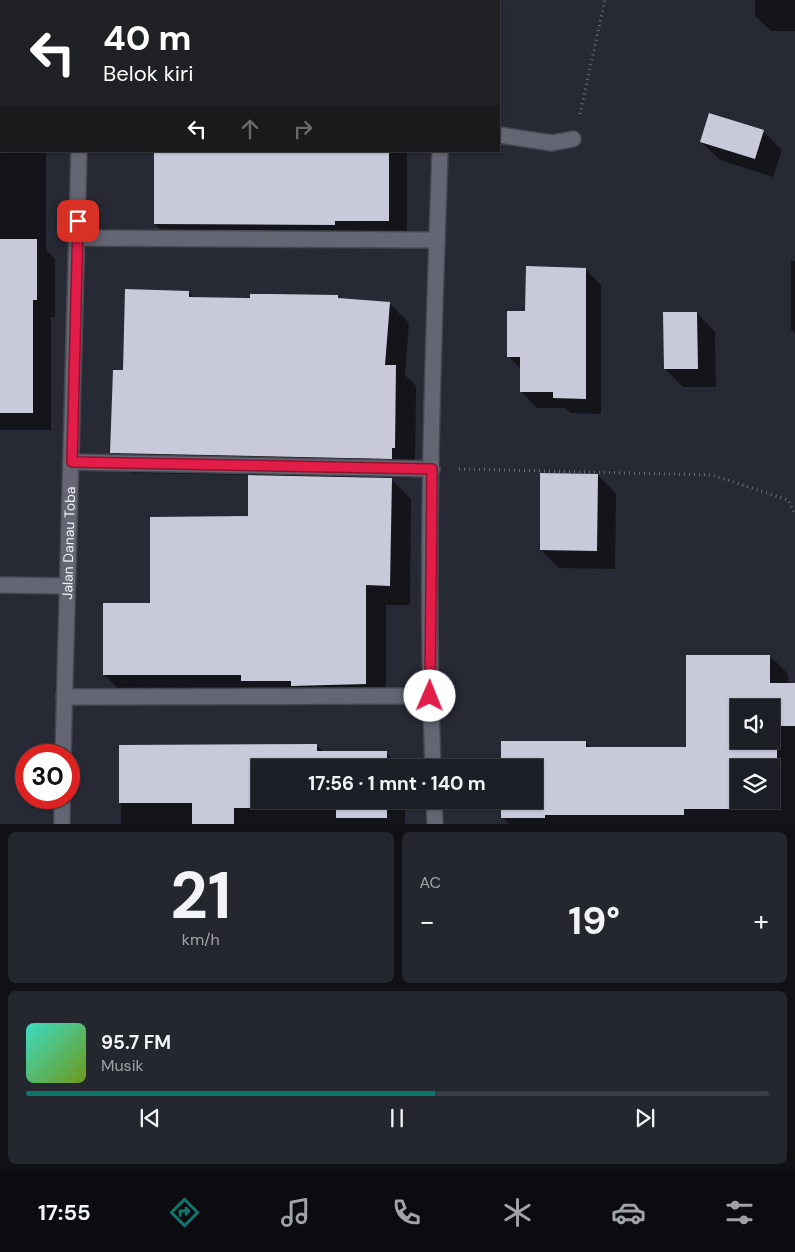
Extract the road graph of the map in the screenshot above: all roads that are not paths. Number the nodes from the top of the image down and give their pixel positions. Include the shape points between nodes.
1 (500, 135) edge
2 (573, 139) road end
3 (79, 152) edge
4 (440, 152) edge
5 (78, 238) junction
6 (437, 240) junction
7 (72, 462) junction
8 (432, 469) junction
9 (0, 585) edge
10 (67, 586) junction
11 (430, 696) junction
12 (64, 697) junction
13 (63, 744) edge
14 (433, 759) edge
15 (62, 809) edge
16 (434, 809) edge
17 (62, 824) edge
18 (435, 824) edge

1 - 2 street via 552,143
3 - 5 street, Jalan Danau Toba
4 - 6 street
5 - 6 street
5 - 7 street, Jalan Danau Toba
6 - 8 street
7 - 8 street
7 - 10 street, Jalan Danau Toba
8 - 11 street
9 - 10 street
10 - 12 street, Jalan Danau Toba
11 - 12 street
11 - 14 street
12 - 13 street, Jalan Danau Toba
15 - 17 street
16 - 18 street

